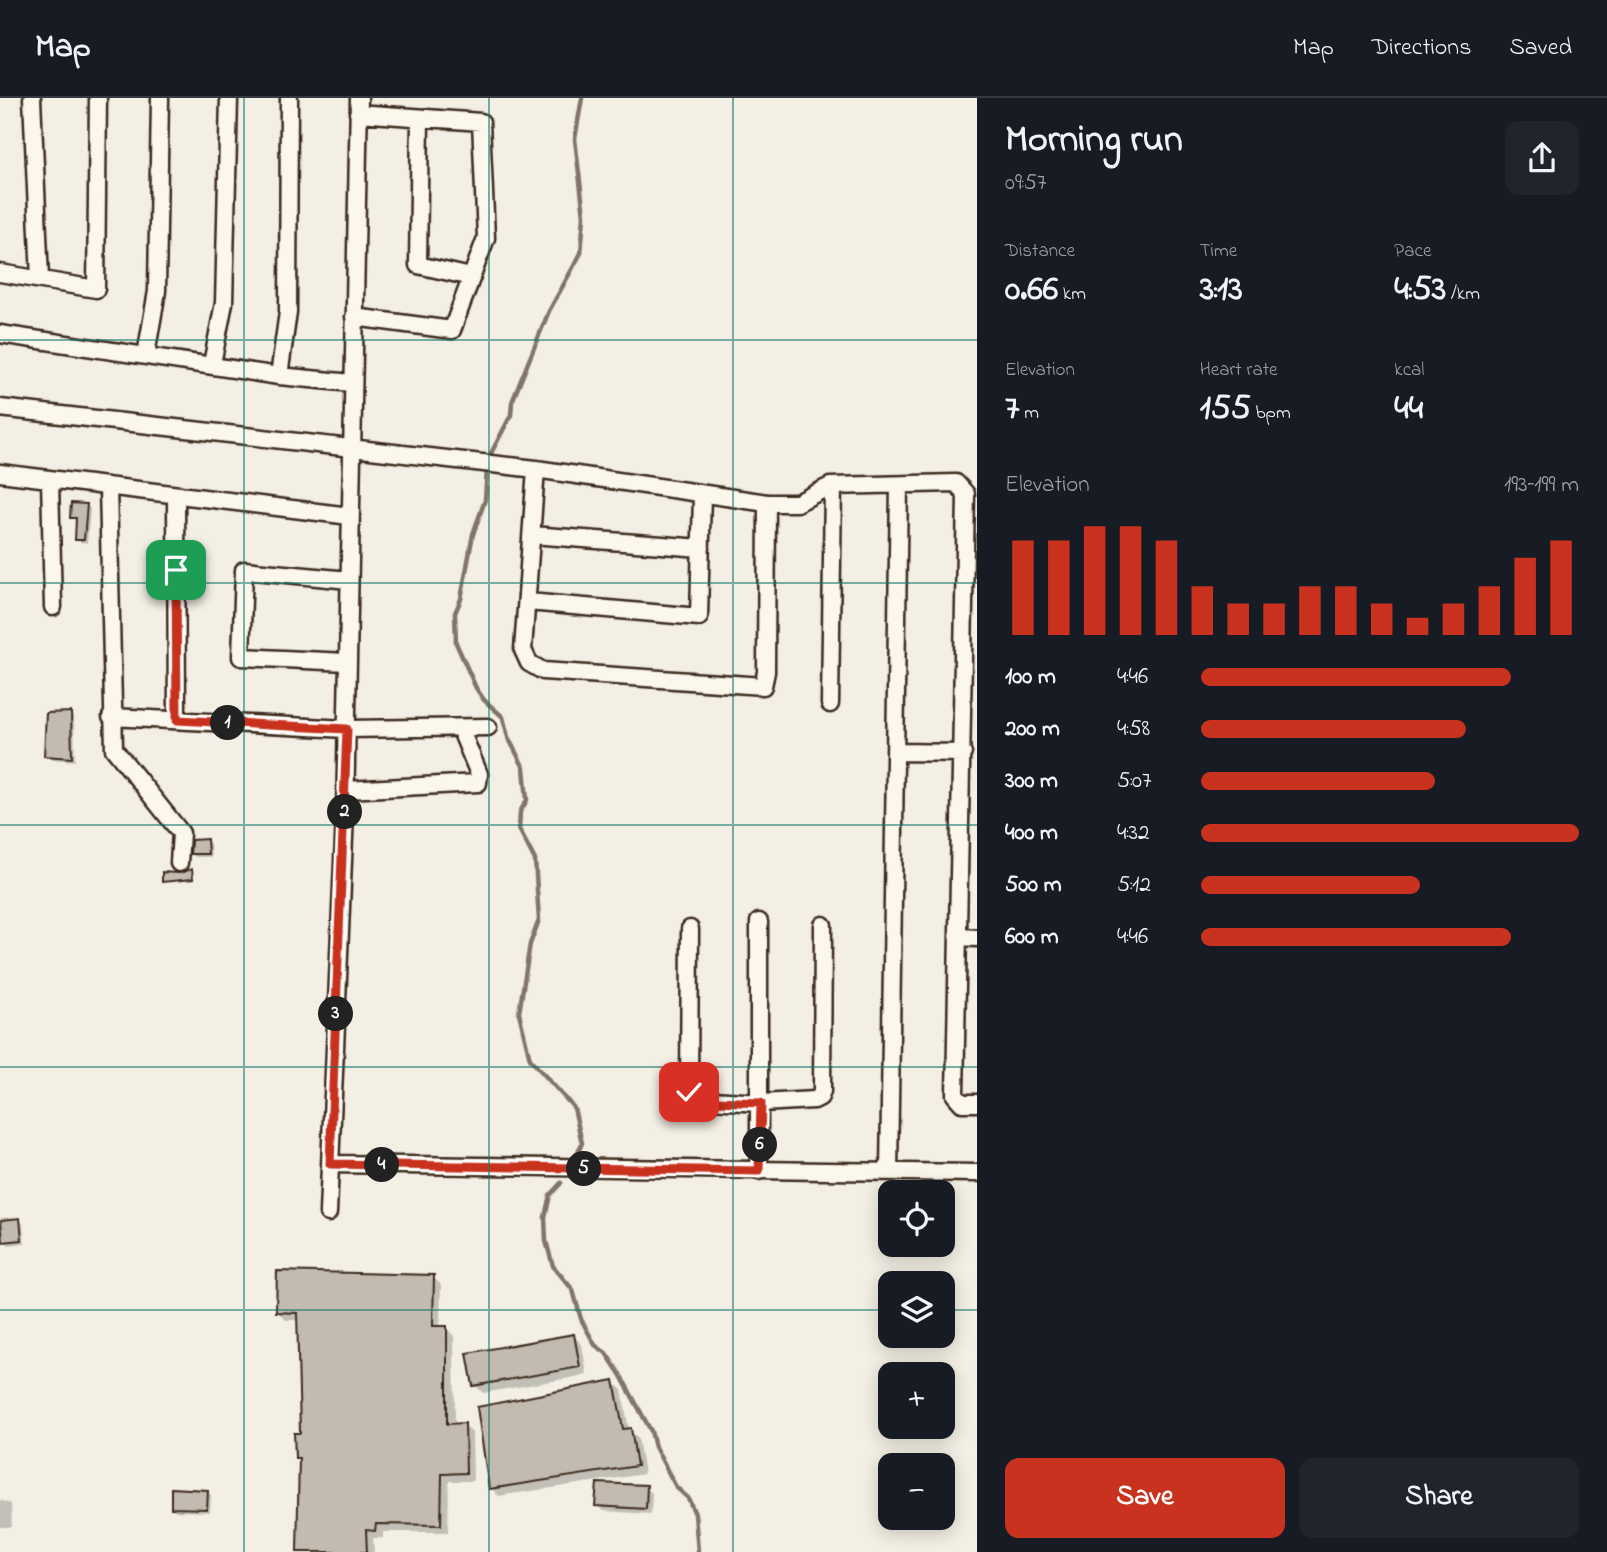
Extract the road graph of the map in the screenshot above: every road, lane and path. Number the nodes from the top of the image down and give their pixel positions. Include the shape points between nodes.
1 (32, 98) edge
2 (98, 98) edge
3 (160, 98) edge
4 (229, 98) edge
5 (289, 98) edge
6 (359, 106) edge
7 (420, 118) junction
8 (0, 273) edge
9 (471, 277) junction
10 (40, 279) junction
11 (354, 317) junction
12 (0, 334) edge
13 (146, 355) junction
14 (212, 364) junction
15 (279, 376) junction
16 (352, 383) junction
17 (0, 408) edge
18 (351, 449) junction
19 (536, 469) junction
20 (0, 473) edge
21 (50, 479) junction
22 (899, 485) junction
23 (108, 486) junction
24 (833, 486) junction
25 (702, 494) junction
26 (176, 495) junction
27 (767, 503) junction
28 (349, 516) junction
29 (532, 535) junction
30 (701, 548) junction
31 (971, 560) edge
32 (349, 580) junction
33 (528, 602) junction
34 (53, 607) dead end
35 (348, 663) junction
36 (830, 705) dead end
37 (111, 717) junction
38 (177, 720) junction
39 (488, 727) dead end
40 (460, 728) junction
41 (347, 729) junction
42 (897, 751) junction
43 (963, 753) junction
44 (346, 790) junction
45 (179, 863) dead end
46 (759, 922) dead end
47 (824, 925) dead end
48 (690, 929) dead end
49 (959, 937) junction
50 (977, 938) edge
51 (761, 1103) junction
52 (977, 1103) edge
53 (330, 1164) junction
54 (759, 1171) junction
55 (889, 1172) junction
56 (977, 1173) edge
57 (328, 1213) dead end

1 - 10 street
2 - 10 street via 96,289
3 - 13 street via 157,292
4 - 14 street via 224,303
5 - 15 street via 288,312
6 - 7 street
6 - 11 street
7 - 9 street via 418,265
7 - 9 street via 481,122 486,238
8 - 10 street
9 - 11 street via 452,330
11 - 16 street
12 - 13 street
13 - 14 street
14 - 15 street
15 - 16 street
16 - 18 street
17 - 18 street
18 - 19 street
18 - 28 street
19 - 25 street
19 - 29 street
20 - 21 street
21 - 23 street
21 - 34 street
22 - 24 street
22 - 31 street via 962,486 967,494
22 - 42 street
23 - 26 street
23 - 37 street
24 - 27 street via 797,503
24 - 36 street
25 - 27 street
25 - 30 street
26 - 28 street
26 - 38 street
27 - 33 street via 763,686 543,671 529,663 523,650
28 - 32 street
29 - 30 street
29 - 33 street
30 - 33 street via 699,617
31 - 43 street
32 - 35 street
32 - 35 street via 244,570 241,657
35 - 41 street
37 - 38 street
37 - 45 street via 116,755 181,833
38 - 41 street
39 - 40 street
40 - 41 street
40 - 44 street via 479,774 478,783
41 - 44 street
42 - 43 street
42 - 55 street
43 - 49 street
44 - 53 street
46 - 51 street
47 - 51 street via 820,1097
48 - 51 street via 689,1092 695,1100
49 - 50 street
49 - 52 street via 955,1095 962,1103
51 - 54 street
53 - 54 street
53 - 57 street
54 - 55 street
55 - 56 street

